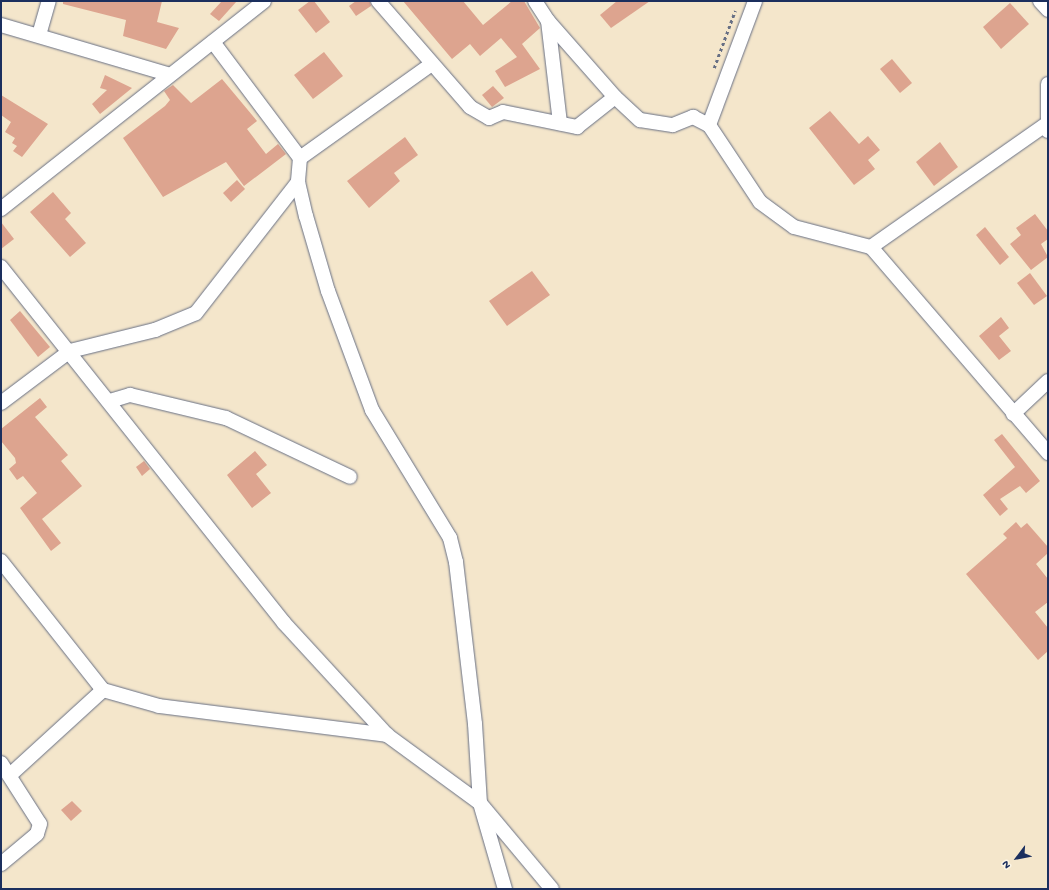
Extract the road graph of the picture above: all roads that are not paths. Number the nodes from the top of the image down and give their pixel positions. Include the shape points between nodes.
1 (49, 1) edge
2 (264, 1) edge
3 (378, 1) edge
4 (535, 1) edge
5 (755, 1) edge
6 (1040, 1) edge
7 (1048, 10) edge
8 (548, 21) junction
9 (1, 25) edge
10 (39, 35) junction
11 (213, 42) junction
12 (432, 64) junction
13 (167, 74) junction
14 (1048, 84) edge
15 (615, 97) junction
16 (560, 123) junction
17 (709, 125) junction
18 (1047, 126) edge
19 (300, 158) junction
20 (298, 182) junction
21 (1, 209) edge
22 (871, 247) junction
23 (1, 268) edge
24 (70, 352) junction
25 (1048, 381) edge
26 (110, 401) junction
27 (1, 403) edge
28 (1013, 414) junction
29 (1048, 453) edge
30 (350, 477) dead end
31 (1, 561) edge
32 (103, 690) junction
33 (387, 735) junction
34 (1, 763) edge
35 (10, 775) junction
36 (480, 803) junction
37 (1, 864) edge
38 (504, 889) edge
39 (552, 889) edge

1 - 10 street
2 - 11 street
3 - 12 street
4 - 8 street
5 - 17 street
6 - 7 street
8 - 15 street
8 - 16 street
9 - 10 street
10 - 13 street
11 - 13 street
11 - 19 street
12 - 16 street via 470,107 489,118 503,112
12 - 19 street
13 - 21 street
14 - 18 street
15 - 16 street via 577,127
15 - 17 street via 640,120 673,125 693,117
17 - 22 street via 760,202 794,227
18 - 22 street
19 - 20 street
20 - 24 street via 196,313 155,330
20 - 36 street via 328,290 372,410 450,538 454,552 475,724
22 - 28 street
23 - 24 street
24 - 26 street
24 - 27 street
25 - 28 street
26 - 30 street via 130,395 226,418
26 - 33 street via 171,485 254,587
28 - 29 street
31 - 32 street
32 - 33 street via 159,706
32 - 35 street
33 - 36 street
34 - 35 street
35 - 37 street via 40,824 37,834
36 - 38 street
36 - 39 street

